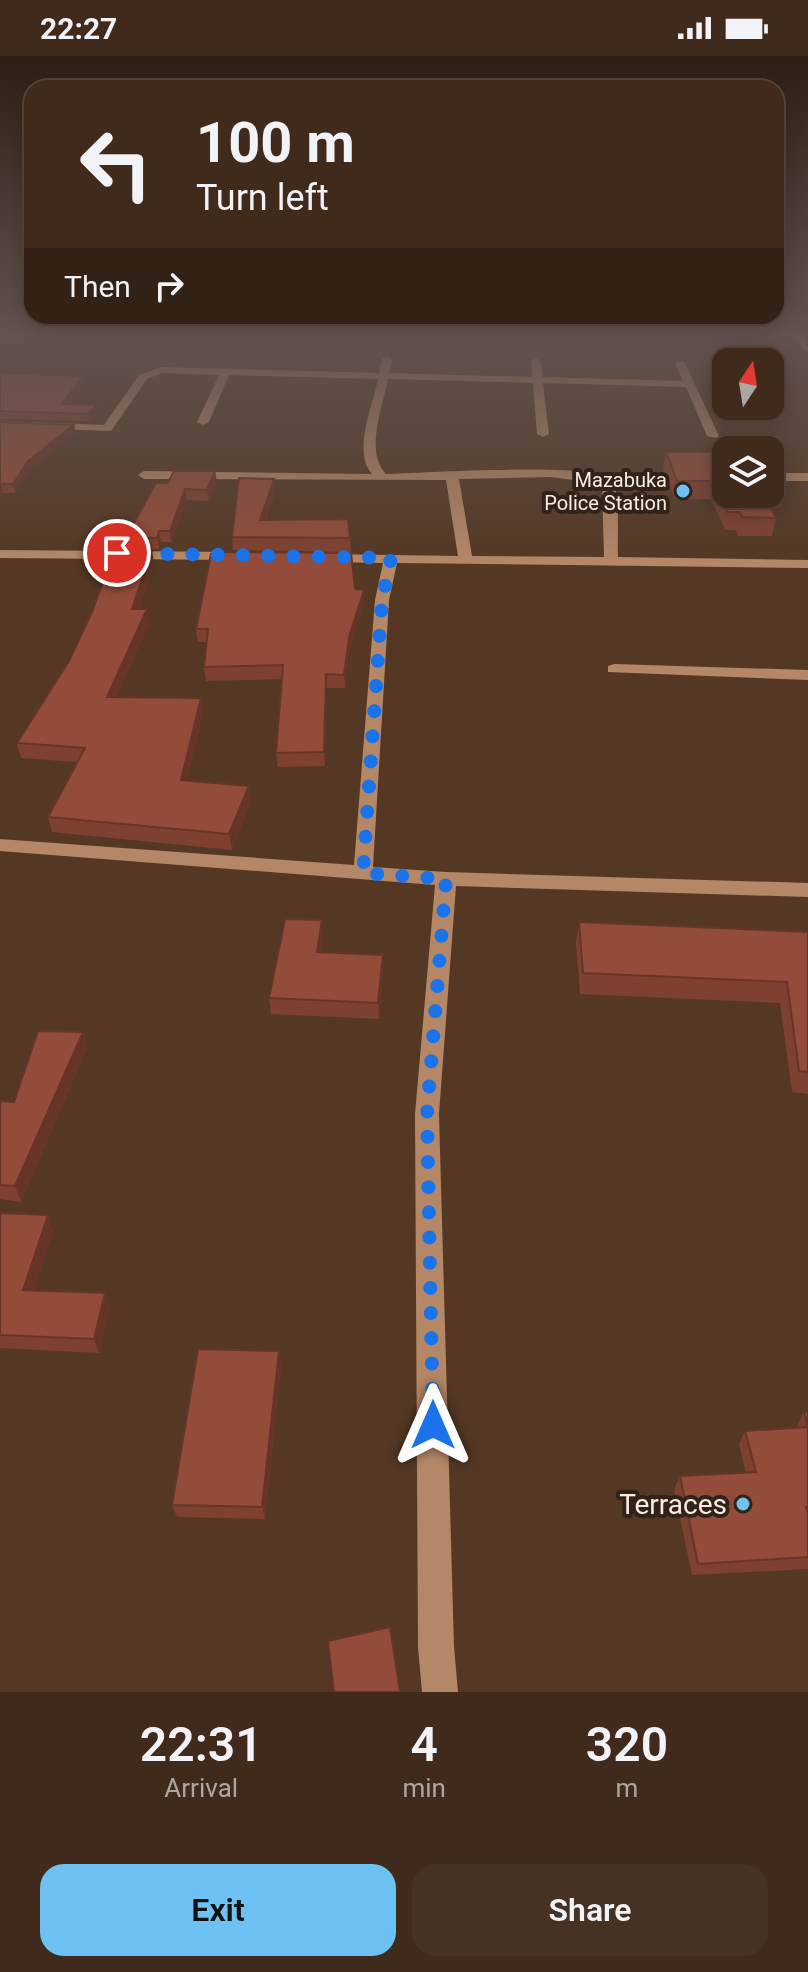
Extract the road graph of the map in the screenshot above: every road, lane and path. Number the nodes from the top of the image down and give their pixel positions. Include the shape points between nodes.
1 (120, 410) edge
2 (208, 410) edge
3 (377, 410) edge
4 (539, 410) edge
5 (701, 410) edge
6 (203, 422) dead end
7 (0, 424) edge
8 (543, 434) dead end
9 (713, 436) dead end
10 (144, 475) dead end
11 (452, 476) junction
12 (784, 477) edge
13 (808, 477) edge
14 (383, 478) junction
15 (2, 553) edge
16 (256, 556) edge
17 (302, 557) edge
18 (391, 558) junction
19 (466, 561) junction
20 (611, 562) junction
21 (808, 564) edge
22 (614, 669) dead end
23 (808, 675) edge
24 (0, 845) edge
25 (363, 873) junction
26 (446, 879) junction
27 (808, 890) edge
28 (440, 1692) edge

1 - 7 street via 107,429
2 - 6 street
3 - 14 street via 369,451 373,468
4 - 8 street
5 - 9 street
10 - 14 street
11 - 14 street
11 - 19 street
11 - 20 street via 551,473 607,482
12 - 13 street
15 - 16 street
17 - 18 street
18 - 19 street
18 - 25 street via 382,600
19 - 20 street
20 - 21 street
22 - 23 street
24 - 25 street
25 - 26 street
26 - 27 street
26 - 28 street via 427,1114

